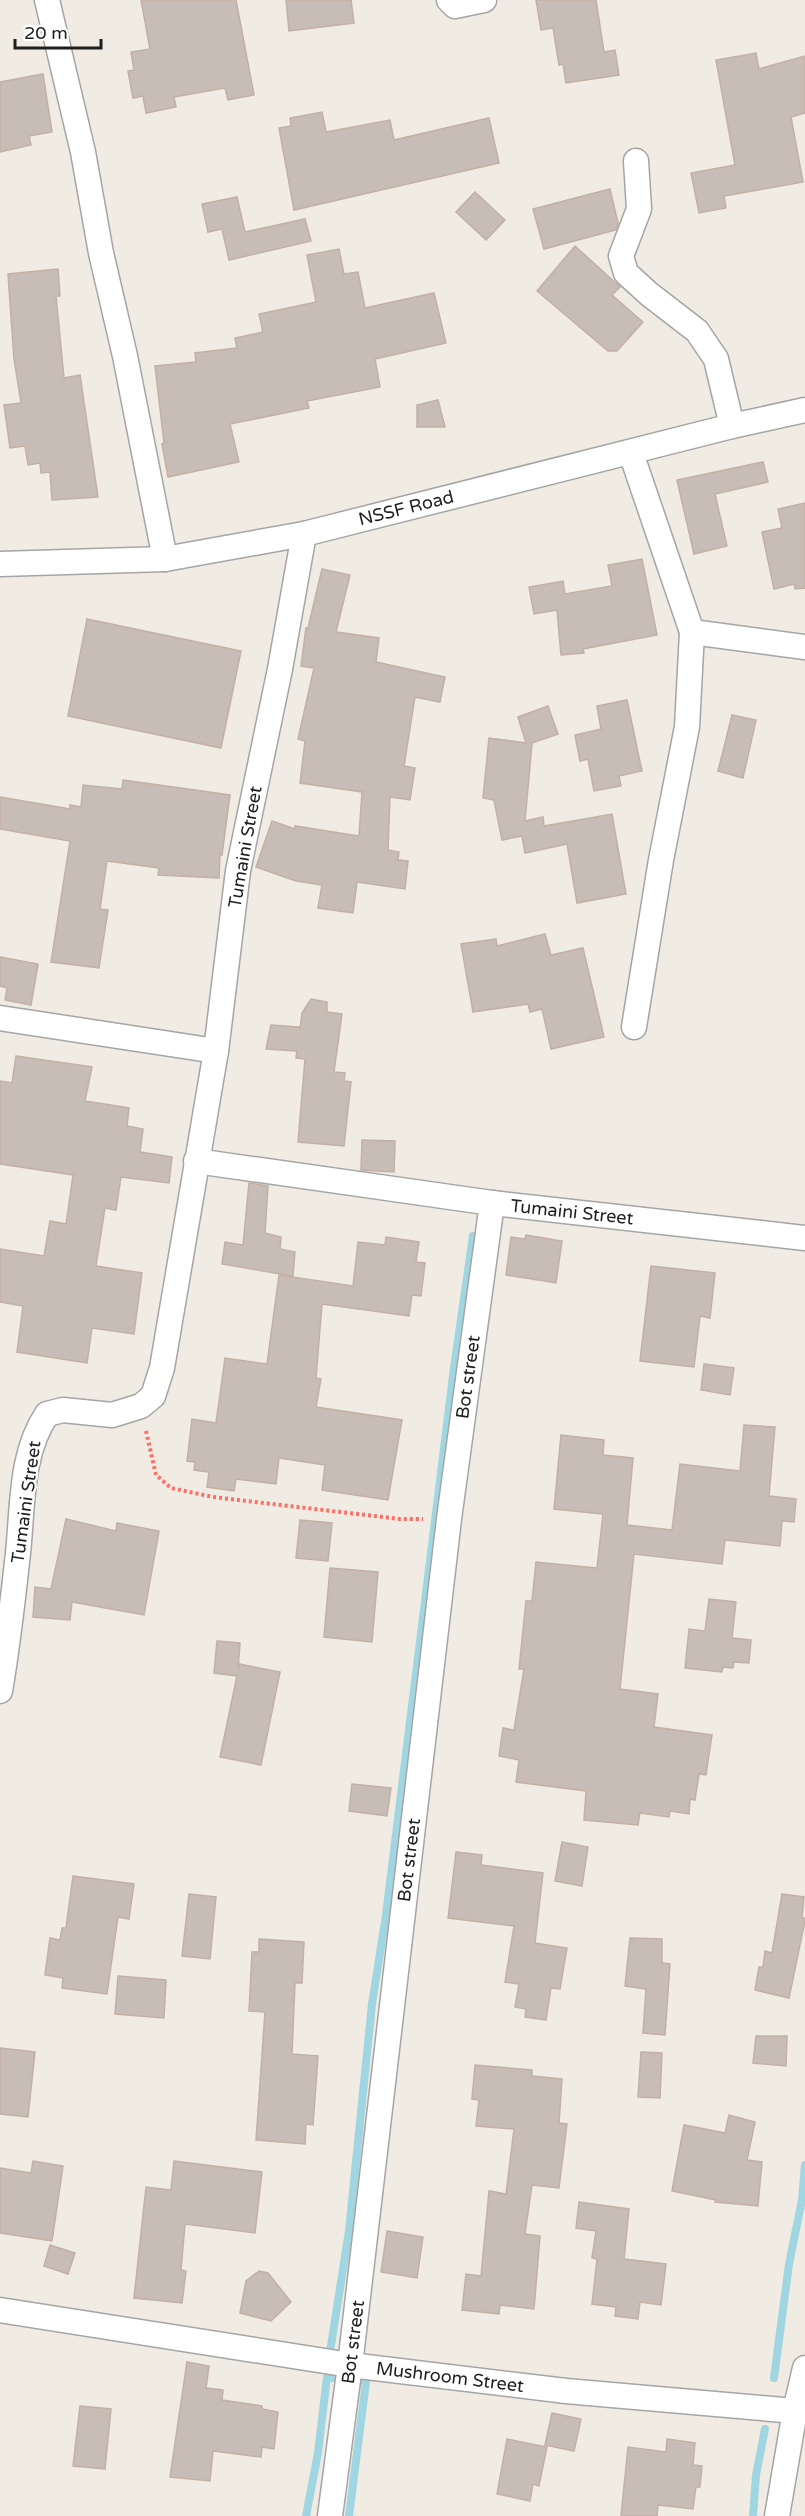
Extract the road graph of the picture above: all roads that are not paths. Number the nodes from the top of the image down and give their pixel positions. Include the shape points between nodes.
1 (48, 0) edge
2 (448, 0) edge
3 (484, 0) edge
4 (636, 161) dead end
5 (805, 410) edge
6 (732, 426) junction
7 (631, 453) junction
8 (304, 534) junction
9 (165, 559) junction
10 (0, 564) edge
11 (693, 632) junction
12 (805, 647) edge
13 (0, 1018) edge
14 (634, 1027) dead end
15 (216, 1052) junction
16 (196, 1161) junction
17 (492, 1203) junction
18 (805, 1238) edge
19 (0, 1691) edge
20 (0, 2310) edge
21 (350, 2365) junction
22 (805, 2368) edge
23 (795, 2411) junction
24 (330, 2516) edge
25 (777, 2516) edge

1 - 9 street via 83,152
2 - 3 street via 455,6
4 - 6 street via 639,209 621,256 626,273 697,332 716,359
5 - 6 street, NSSF Road
6 - 7 street, NSSF Road
7 - 8 street, NSSF Road
7 - 11 street
8 - 9 street, NSSF Road
8 - 15 street, Tumaini Street via 238,871
9 - 10 street, NSSF Road
11 - 12 street
11 - 14 street via 687,727
13 - 15 street
15 - 16 street, Tumaini Street
16 - 17 street, Tumaini Street
16 - 19 street, Tumaini Street via 162,1368 153,1396 141,1407 112,1415 63,1410 47,1414 35,1432 27,1460
17 - 18 street, Tumaini Street
17 - 21 street, Bot street via 449,1519
20 - 21 street, Mushroom Street
21 - 23 street, Mushroom Street via 566,2391
21 - 24 street, Bot street
22 - 23 street
23 - 25 street

